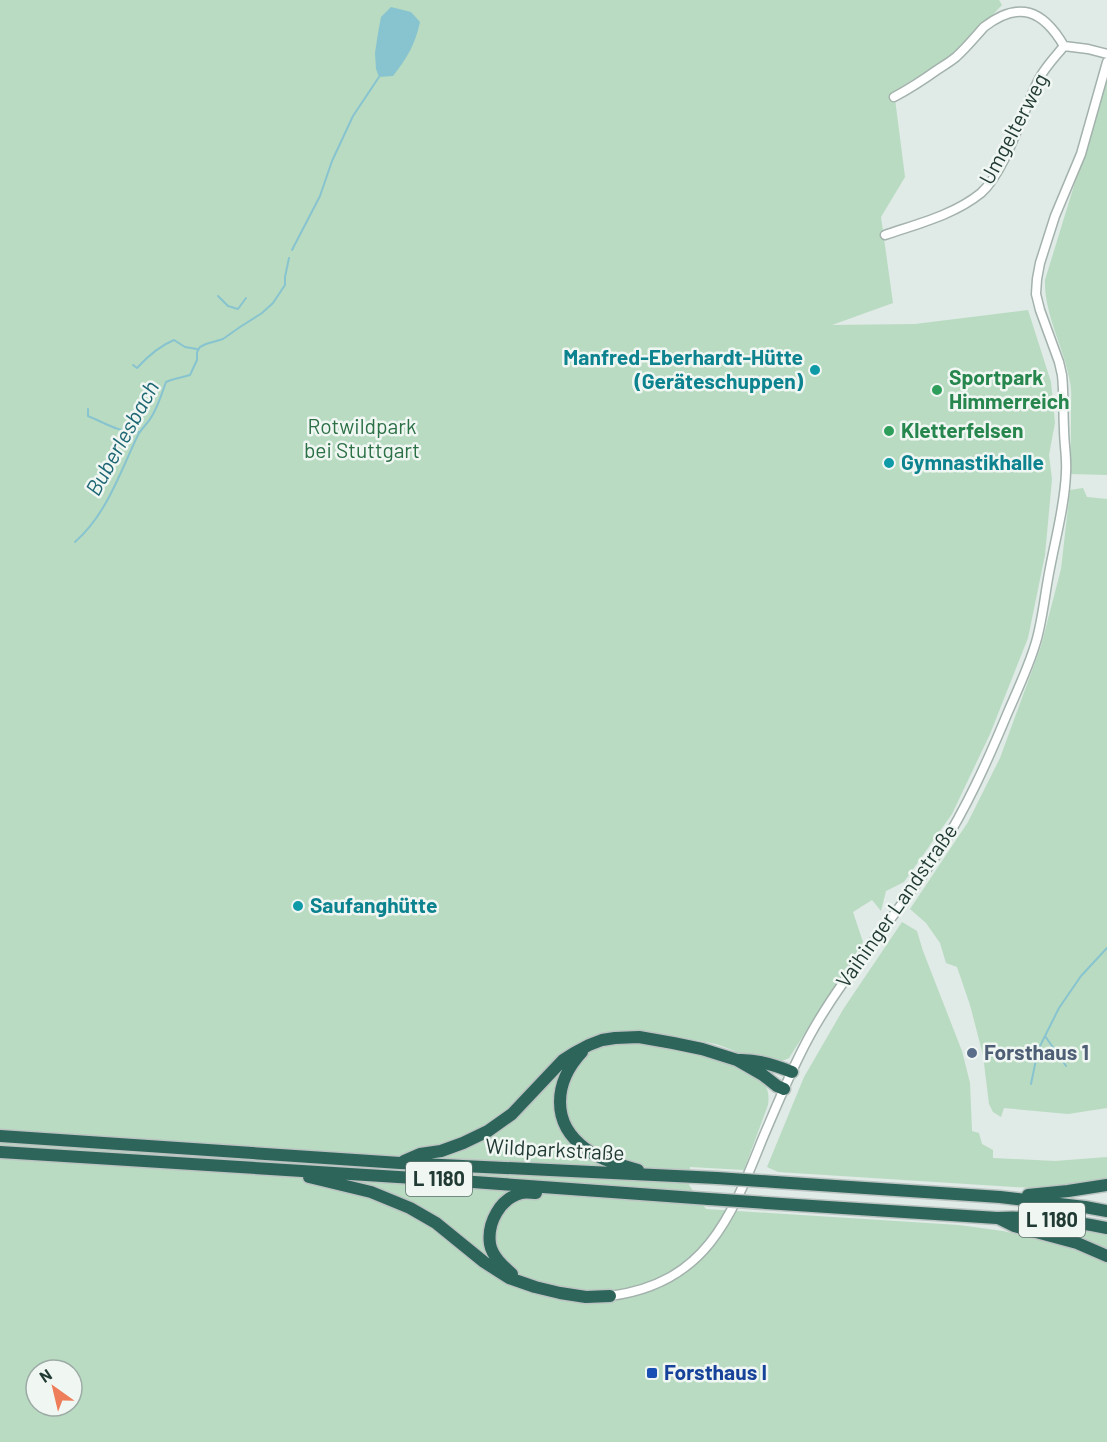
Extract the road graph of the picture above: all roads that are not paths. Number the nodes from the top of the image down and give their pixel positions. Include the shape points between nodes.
1 (1064, 46) junction
2 (1107, 54) edge
3 (1107, 62) edge
4 (894, 97) dead end
5 (885, 235) dead end
6 (589, 1045) junction
7 (737, 1060) junction
8 (792, 1072) junction
9 (784, 1089) junction
10 (0, 1136) edge
11 (0, 1152) edge
12 (400, 1162) junction
13 (287, 1171) junction
14 (652, 1174) junction
15 (1107, 1185) edge
16 (591, 1189) junction
17 (1000, 1197) junction
18 (1107, 1211) edge
19 (997, 1218) junction
20 (1107, 1228) edge
21 (1107, 1256) edge
22 (520, 1281) junction
23 (610, 1296) joint

1 - 2 street
1 - 4 street via 1041,17 1013,8 985,26 956,58
1 - 5 street, Umgelterweg via 1040,76 1001,164 982,192 963,205
3 - 8 street, Vaihinger Landstraße via 1081,154 1055,216 1037,279 1040,310 1062,375 1066,470 1059,528 1036,640 963,810 914,889 823,1015
6 - 7 highway, L 1180 via 639,1037
6 - 12 highway, L 1180 via 563,1060 512,1114 488,1131 441,1151
6 - 14 highway, L 1180 via 563,1079 561,1118 577,1142 591,1153
7 - 8 highway, L 1180 via 748,1059
7 - 9 highway, L 1180
8 - 9 street, Vaihinger Landstraße
9 - 23 street, Vaihinger Landstraße via 742,1190 711,1242 679,1271 659,1282
10 - 12 highway, Wildparkstraße / L 1180
11 - 13 highway, Wildparkstraße / L 1180
12 - 14 highway, Wildparkstraße / L 1180
13 - 16 highway, Wildparkstraße / L 1180
13 - 22 highway, L 1180 via 371,1192 410,1208 436,1223 484,1262
14 - 17 highway, Wildparkstraße / L 1180, bridge
15 - 17 highway, L 1180
16 - 19 highway, Wildparkstraße / L 1180, bridge
16 - 22 highway, L 1180 via 576,1193 522,1193 499,1208 490,1229 490,1245 504,1267
17 - 18 highway, L 1180
19 - 20 highway, L 1180 via 1022,1216
19 - 21 highway
22 - 23 highway, L 1180 via 560,1293

